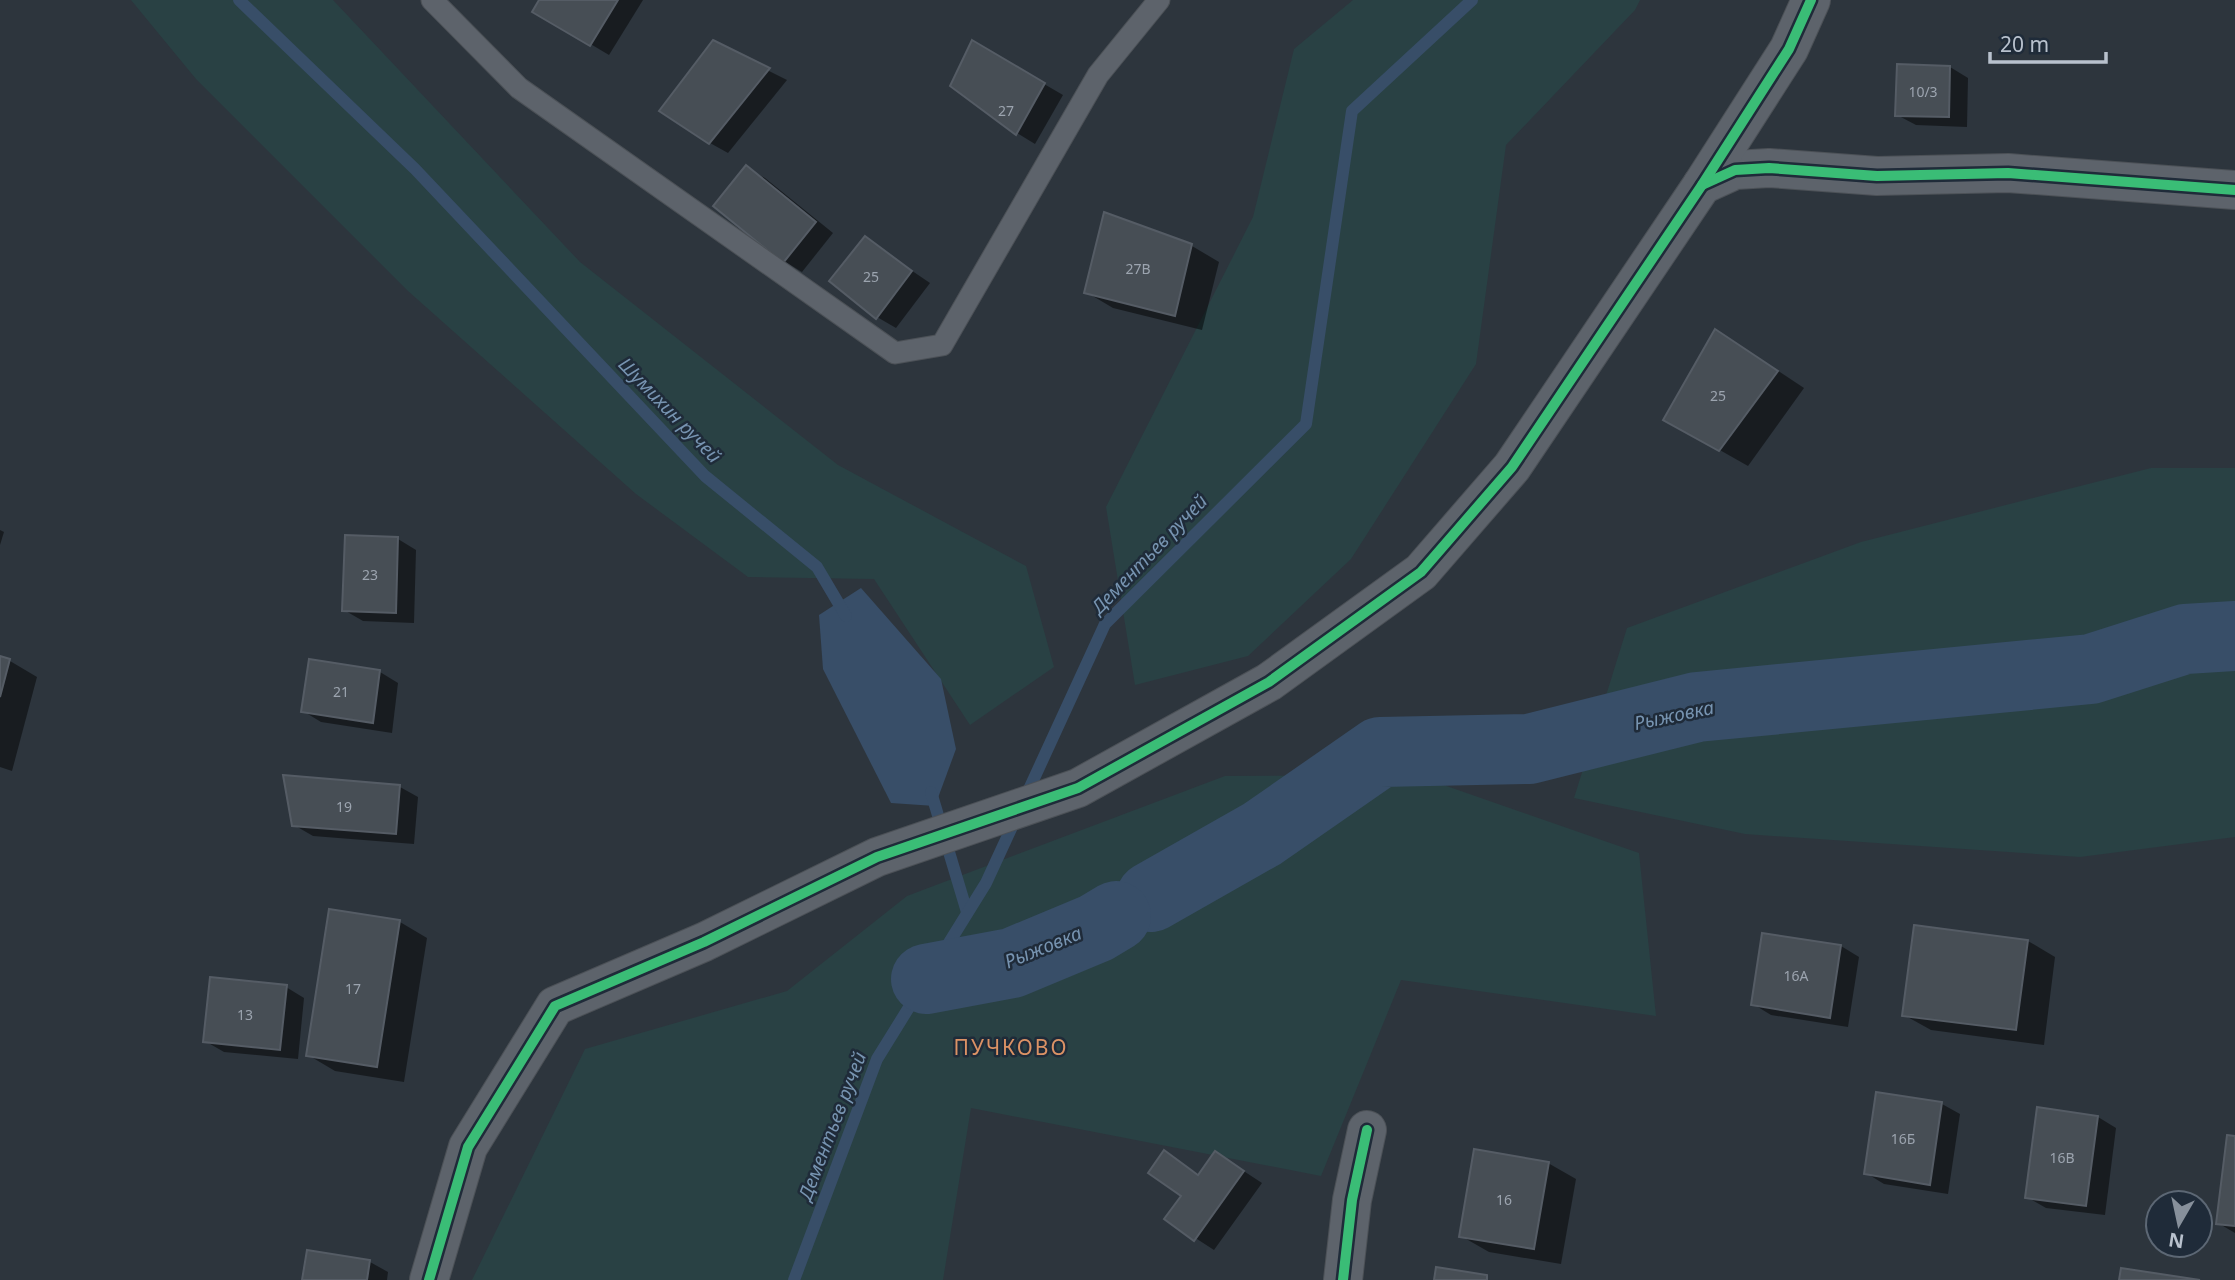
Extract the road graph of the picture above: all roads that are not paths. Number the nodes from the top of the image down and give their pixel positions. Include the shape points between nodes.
1 (432, 0) edge
2 (1159, 0) edge
3 (1811, 0) edge
4 (1702, 185) junction
5 (2235, 190) edge
6 (1367, 1130) dead end
7 (429, 1280) edge
8 (1343, 1280) edge

1 - 2 lane via 519,88 895,353 942,345 1098,75
3 - 4 street via 1789,49
4 - 5 street via 1735,170 1769,168 1877,176 2008,173
4 - 7 street via 1512,467 1421,572 1269,682 1078,788 877,857 704,942 555,1006 468,1147
6 - 8 street via 1352,1200

